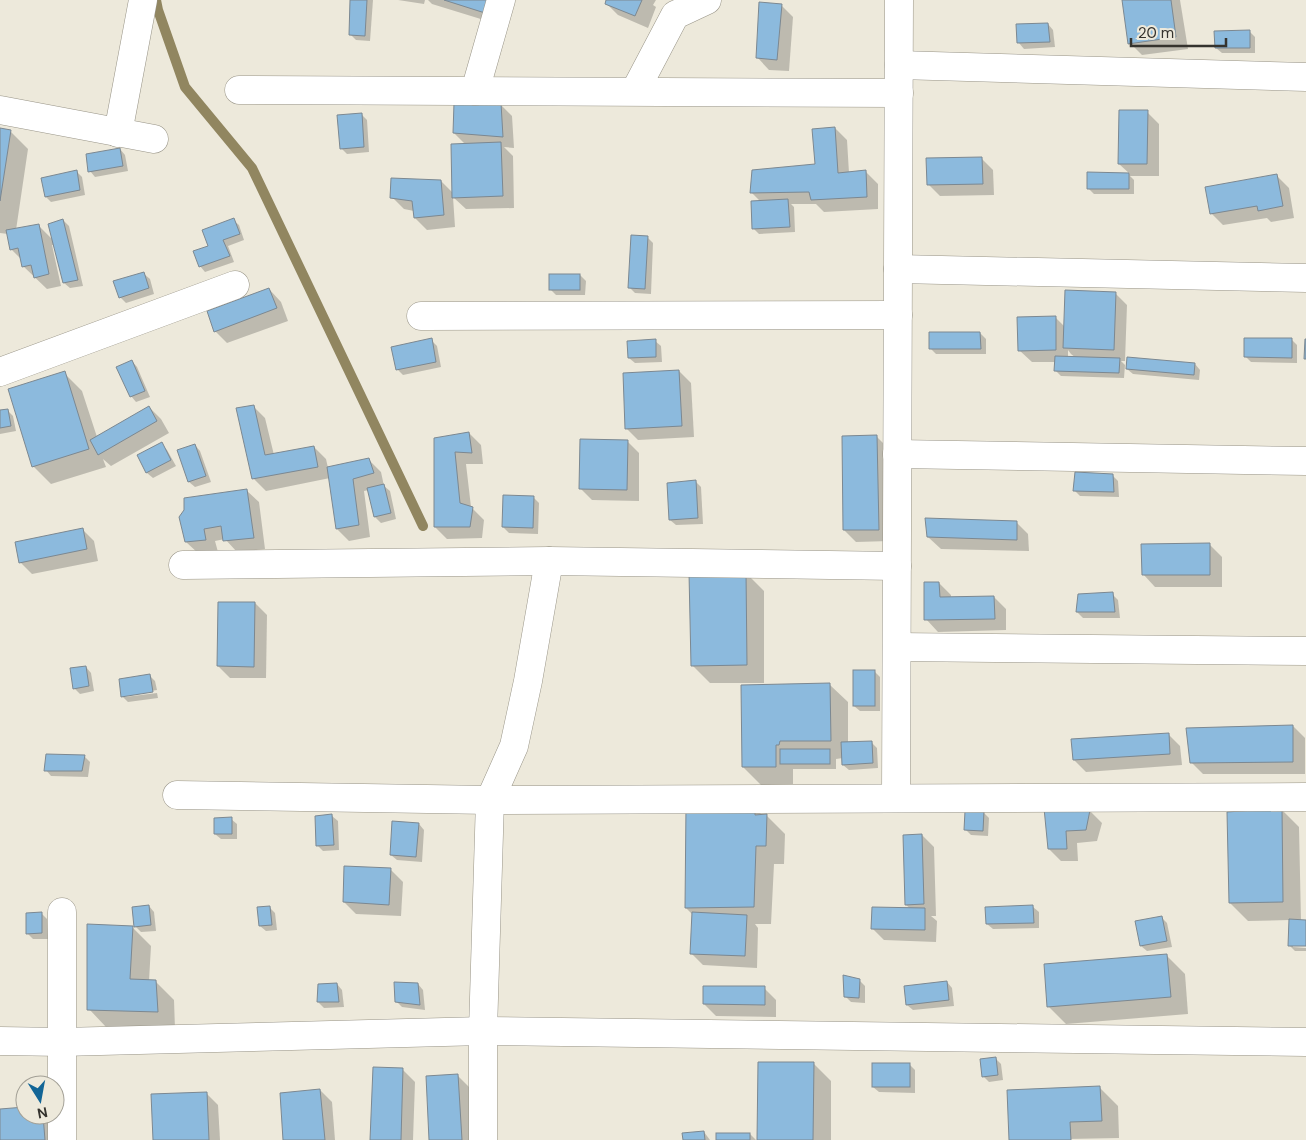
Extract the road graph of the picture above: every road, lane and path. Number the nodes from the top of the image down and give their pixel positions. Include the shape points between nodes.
1 (143, 0) edge
2 (500, 0) edge
3 (707, 0) edge
4 (899, 0) edge
5 (899, 65) junction
6 (1306, 77) edge
7 (239, 90) dead end
8 (475, 91) junction
9 (635, 92) junction
10 (899, 93) junction
11 (0, 110) edge
12 (118, 132) junction
13 (154, 140) dead end
14 (898, 269) junction
15 (1306, 278) edge
16 (235, 285) dead end
17 (898, 315) junction
18 (421, 316) dead end
19 (0, 354) edge
20 (33, 360) junction
21 (0, 372) edge
22 (897, 454) junction
23 (1306, 461) edge
24 (549, 561) junction
25 (183, 565) dead end
26 (897, 566) junction
27 (897, 647) junction
28 (1306, 651) edge
29 (177, 795) dead end
30 (1306, 796) edge
31 (896, 798) junction
32 (490, 800) junction
33 (62, 912) dead end
34 (483, 1031) junction
35 (0, 1041) edge
36 (62, 1042) junction
37 (1306, 1042) edge
38 (62, 1140) edge
39 (483, 1140) edge

1 - 12 street
2 - 8 street
3 - 9 street via 675,15
4 - 5 street
5 - 6 street
5 - 10 street
7 - 8 street
8 - 9 street
9 - 10 street
10 - 14 street
11 - 12 street
12 - 13 street
14 - 15 street
14 - 17 street
16 - 20 street
17 - 18 street
17 - 22 street
19 - 20 street
20 - 21 street
22 - 23 street
22 - 26 street
24 - 25 street
24 - 26 street
24 - 32 street via 514,746
26 - 27 street
27 - 28 street
27 - 31 street
29 - 32 street
30 - 31 street
31 - 32 street
32 - 34 street
33 - 36 street
34 - 36 street
34 - 37 street
34 - 39 street
35 - 36 street
36 - 38 street

